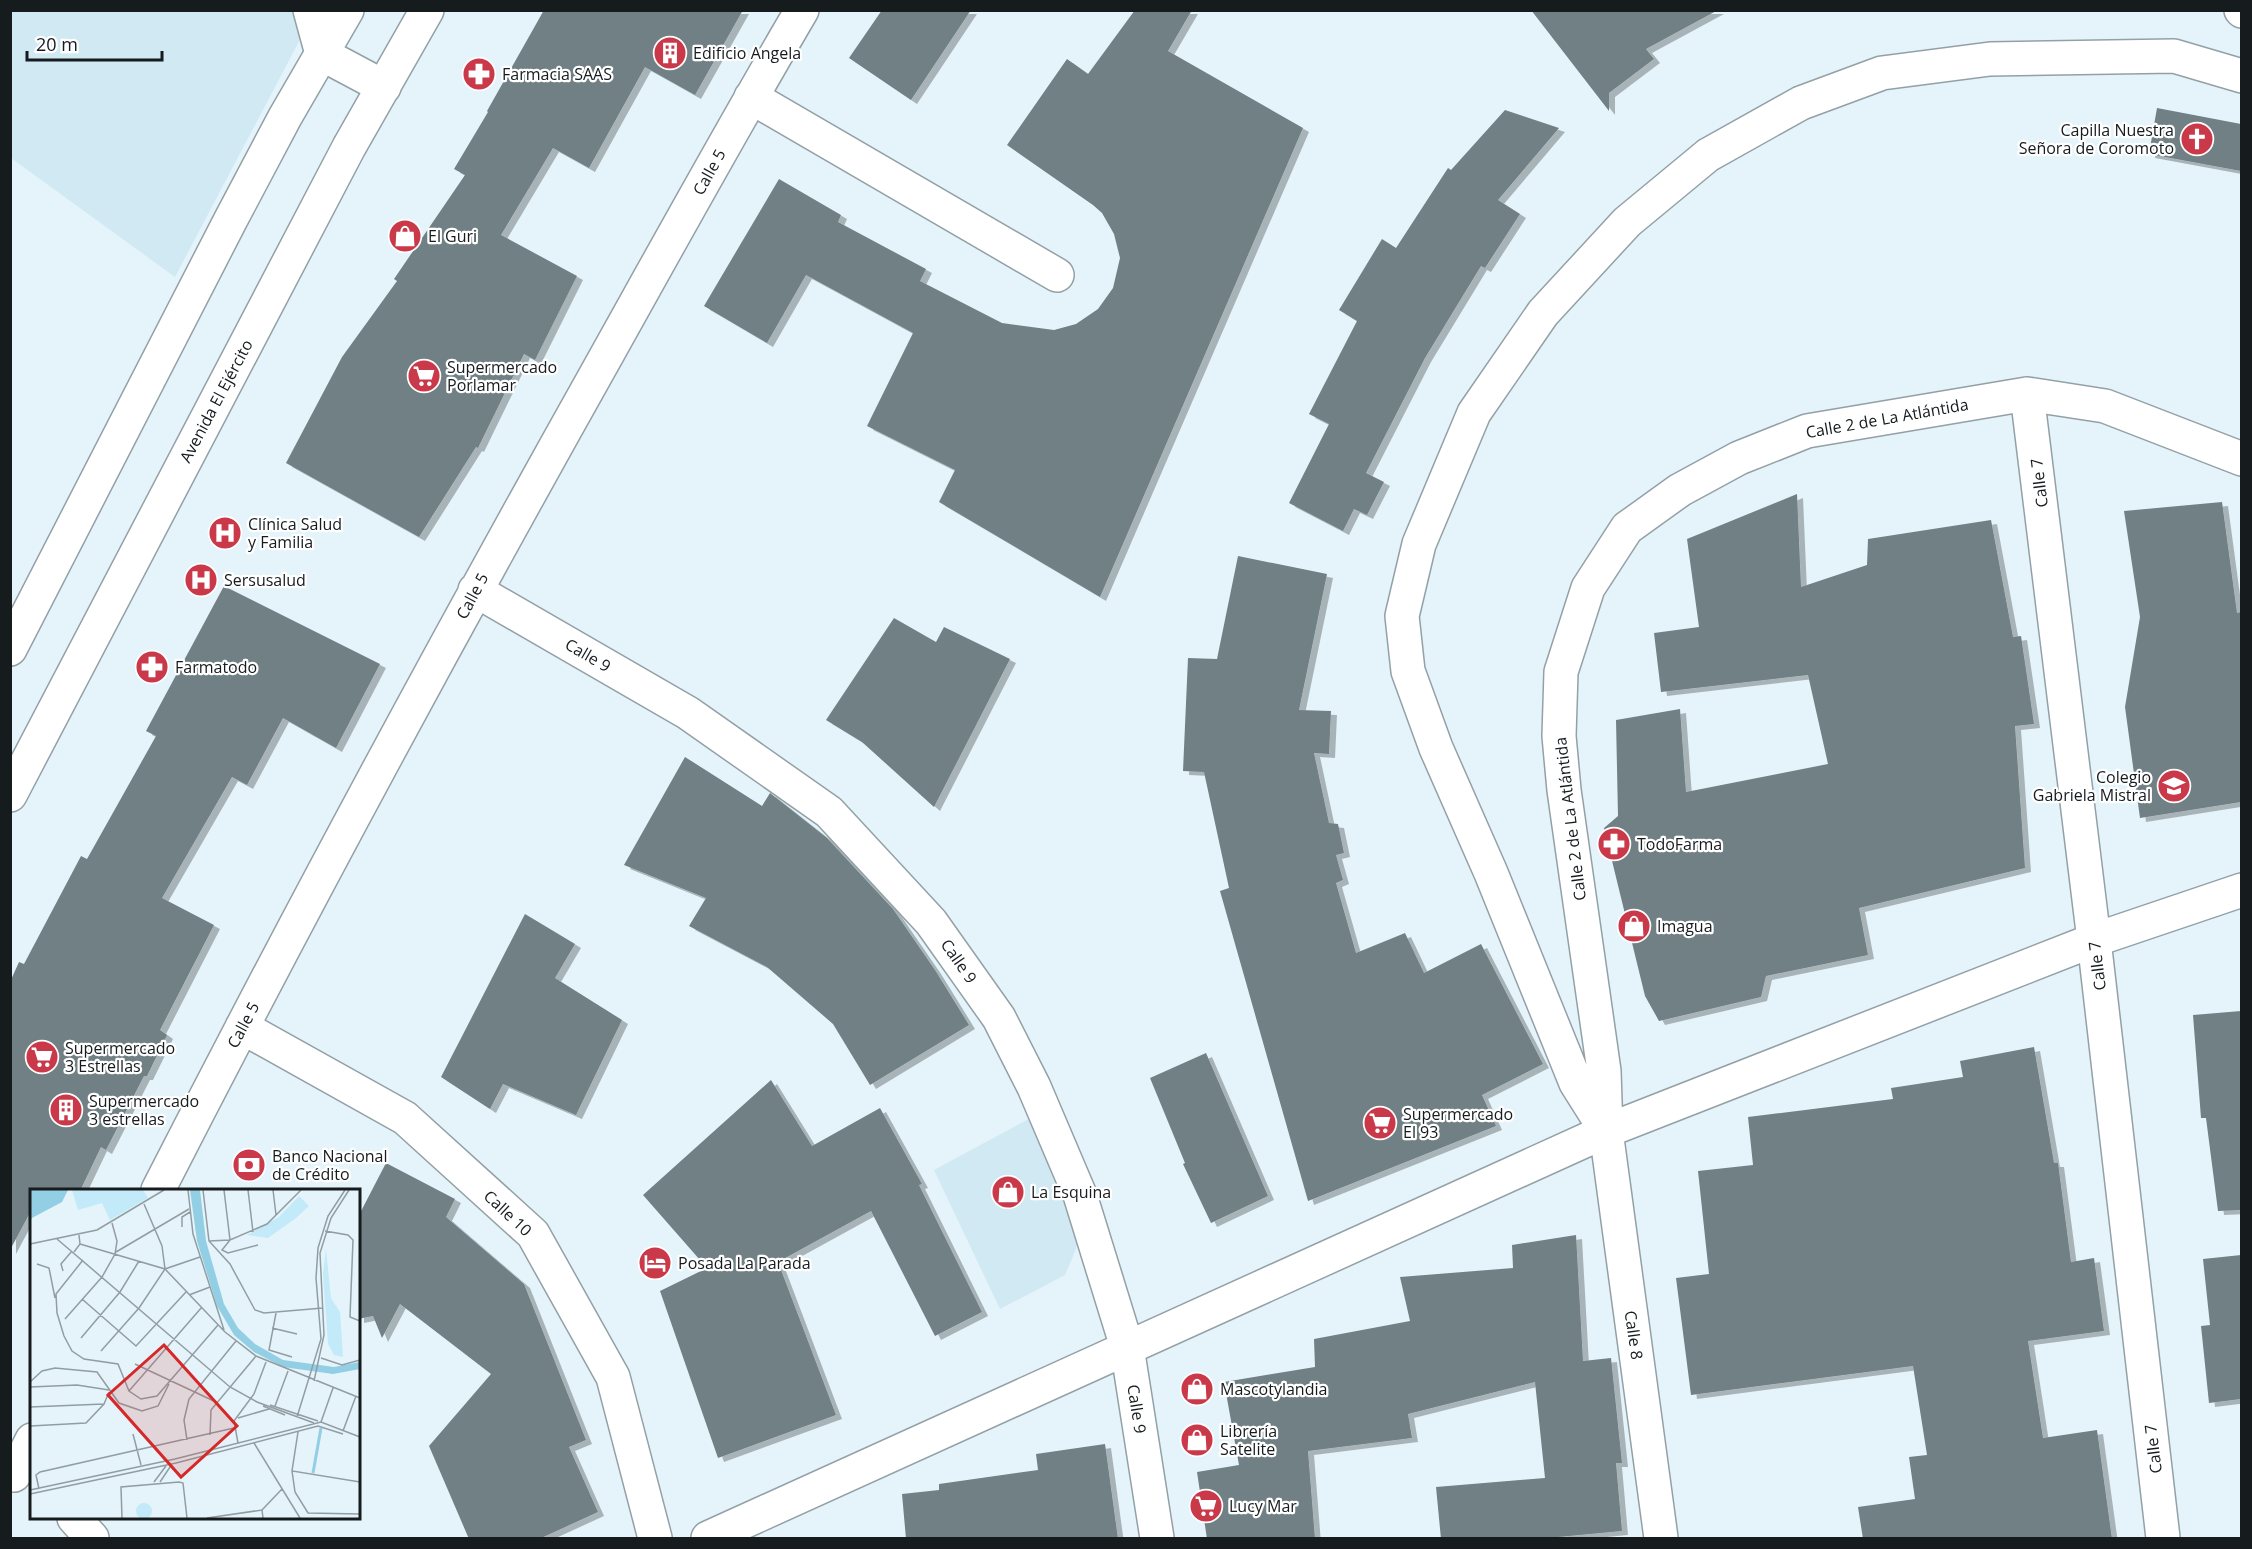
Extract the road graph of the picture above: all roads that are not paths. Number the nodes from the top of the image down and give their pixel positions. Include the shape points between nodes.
1 (310, 10) edge
2 (347, 10) edge
3 (428, 10) edge
4 (802, 10) edge
5 (322, 54) junction
6 (2241, 76) edge
7 (384, 87) junction
8 (751, 97) junction
9 (1057, 274) dead end
10 (2028, 394) junction
11 (2241, 459) edge
12 (475, 590) junction
13 (10, 650) edge
14 (10, 795) edge
15 (2241, 890) edge
16 (2094, 940) junction
17 (242, 1027) junction
18 (1606, 1131) junction
19 (159, 1189) edge
20 (1127, 1347) junction
21 (30, 1446) edge
22 (19, 1479) edge
23 (75, 1519) edge
24 (92, 1539) edge
25 (655, 1539) edge
26 (708, 1539) edge
27 (1156, 1539) edge
28 (1661, 1539) edge
29 (2163, 1539) edge

1 - 5 street
2 - 5 street
3 - 7 street, Avenida El Ejército
4 - 8 street, Calle 5
5 - 7 street
5 - 13 street via 230,220
6 - 18 street via 2174,56 1990,59 1882,73 1801,103 1708,155 1627,222 1543,313 1474,413 1419,544 1402,616 1408,671 1436,748 1576,1083
7 - 14 street, Avenida El Ejército
8 - 9 street
8 - 12 street, Calle 5
10 - 11 street, Calle 2 de La Atlántida via 2105,406
10 - 16 street, Calle 7
10 - 18 street, Calle 2 de La Atlántida via 1807,431 1739,458 1680,490 1627,528 1588,588 1561,672 1559,736 1604,1071
12 - 17 street, Calle 5
12 - 20 street, Calle 9 via 688,713 830,812 931,922 999,1018 1034,1087 1080,1195
15 - 16 street
16 - 18 street
16 - 29 street, Calle 7
17 - 19 street, Calle 5
17 - 25 street, Calle 10 via 405,1118 533,1234 613,1377
18 - 20 street
18 - 28 street, Calle 8
20 - 26 street
20 - 27 street, Calle 9
21 - 22 street
23 - 24 street

